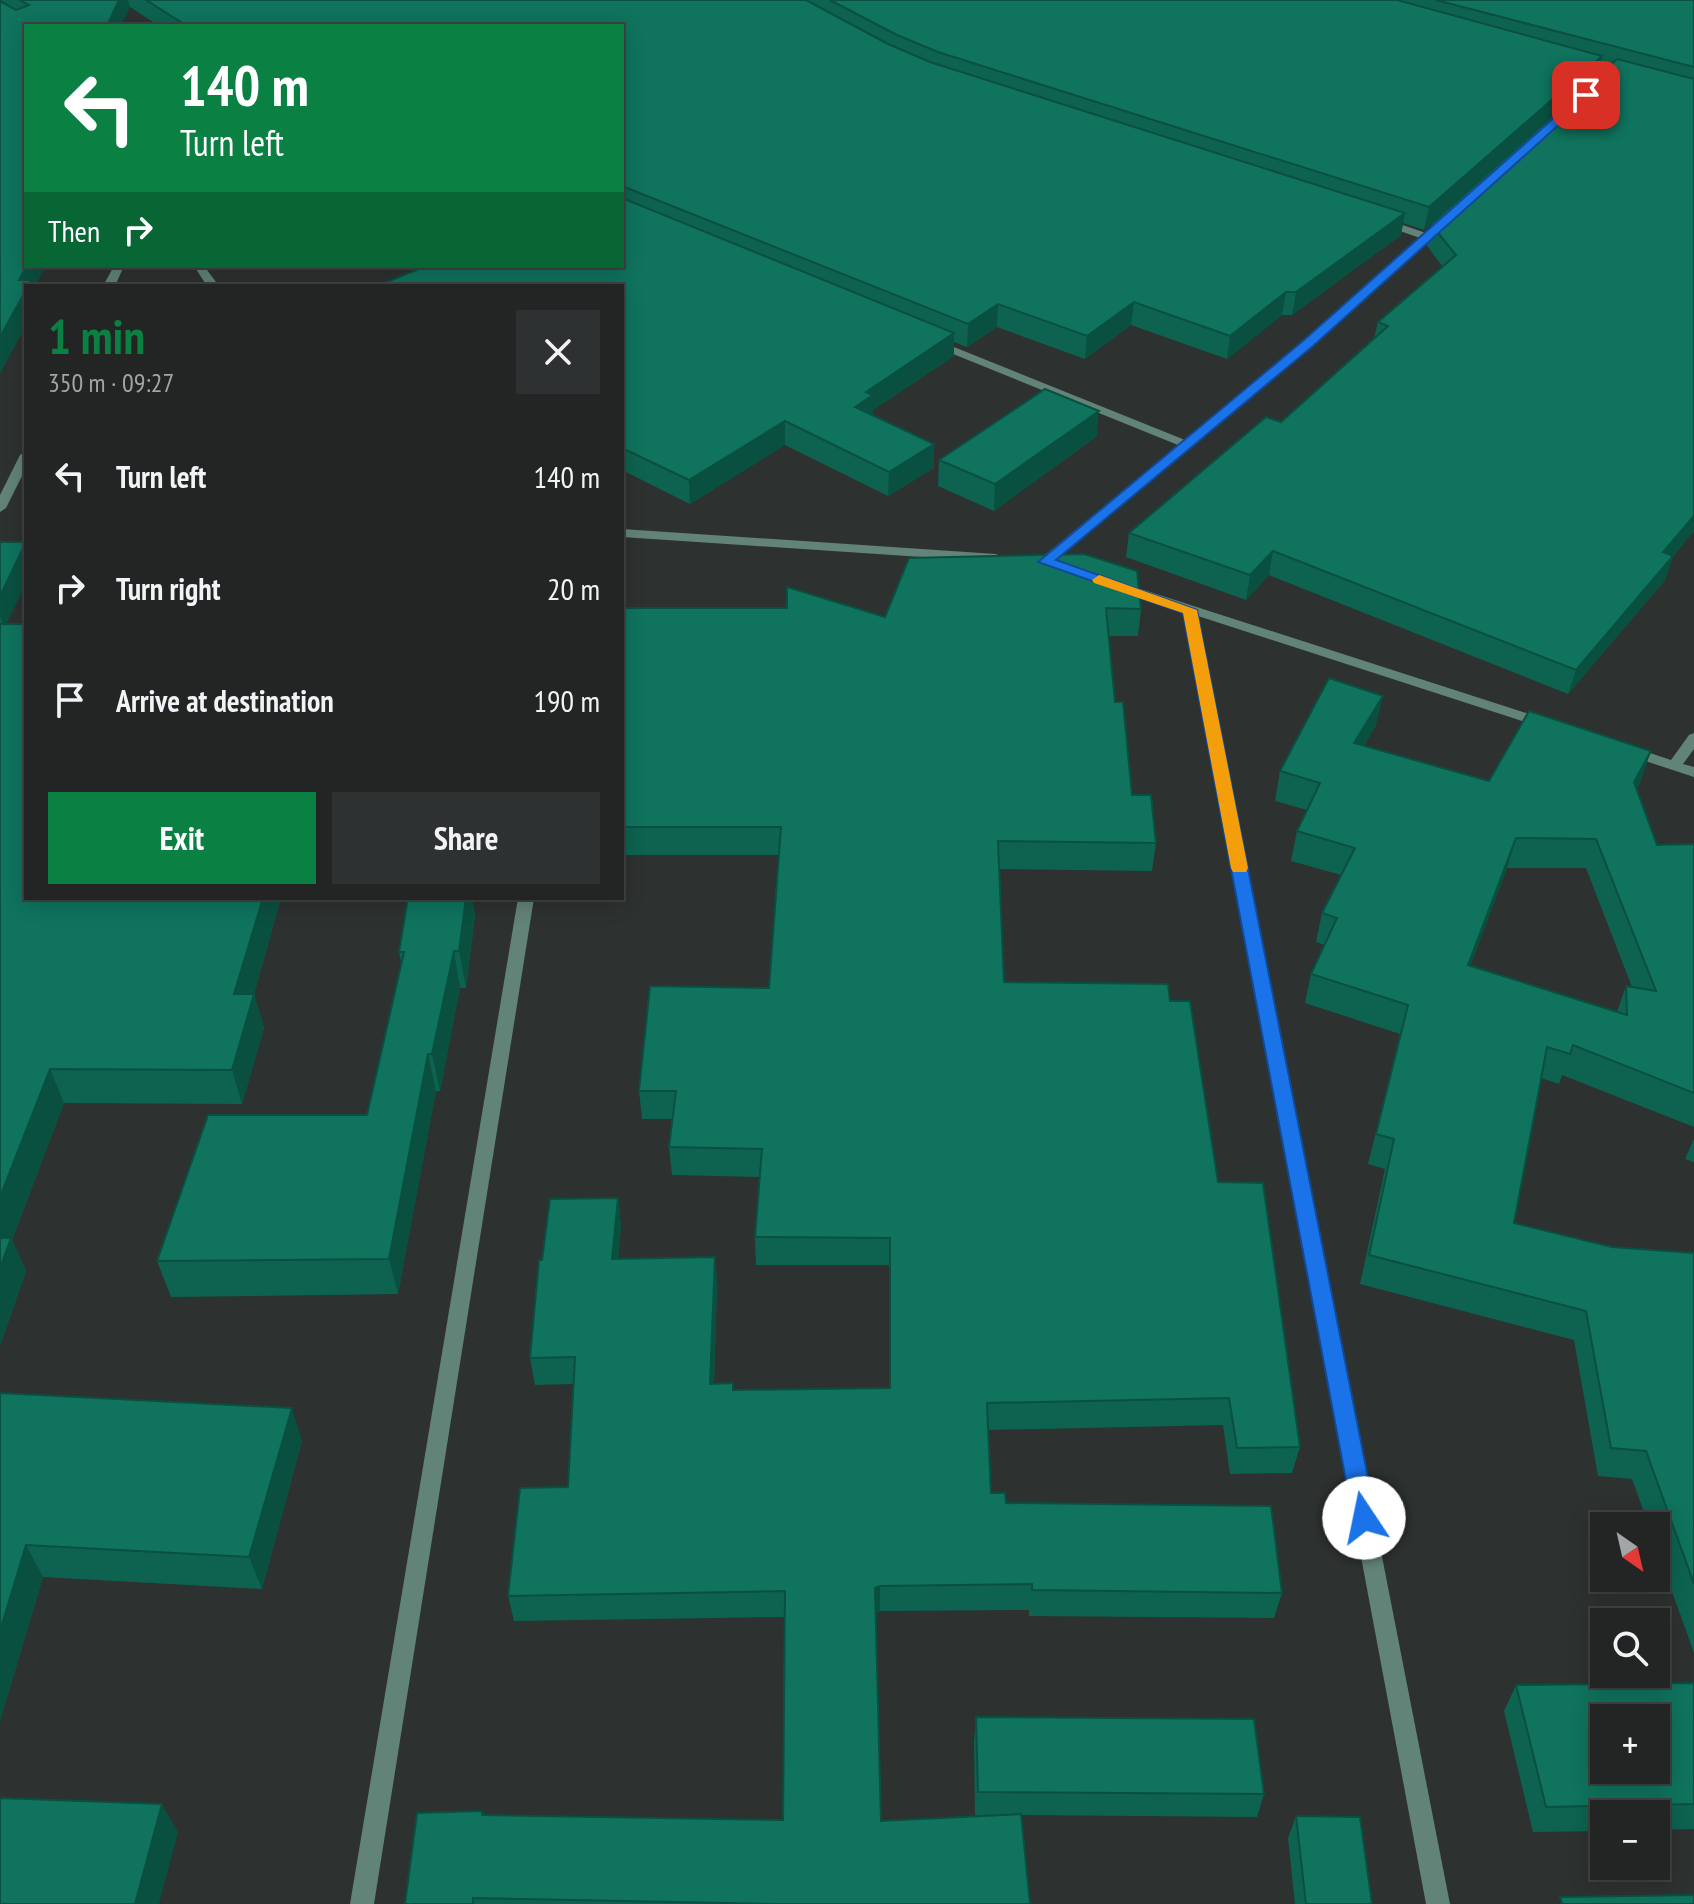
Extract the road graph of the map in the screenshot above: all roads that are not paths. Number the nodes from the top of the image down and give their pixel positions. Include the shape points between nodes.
1 (1450, 216) edge
2 (1368, 217) edge
3 (1428, 237) junction
4 (925, 338) edge
5 (1185, 444) junction
6 (24, 459) edge
7 (0, 508) edge
8 (624, 533) edge
9 (1014, 559) edge
10 (1029, 561) edge
11 (1045, 562) junction
12 (1060, 567) edge
13 (1103, 581) edge
14 (1190, 610) junction
15 (1553, 727) edge
16 (1694, 738) edge
17 (1614, 746) edge
18 (1675, 765) junction
19 (1694, 772) edge
20 (526, 900) edge
21 (362, 1904) edge
22 (1438, 1904) edge

1 - 3 street
2 - 3 street
3 - 5 street
4 - 5 street
5 - 11 street
6 - 7 street
8 - 9 street
10 - 11 street
11 - 12 street
13 - 14 street
14 - 15 street
14 - 22 street
16 - 18 street
17 - 18 street
18 - 19 street
20 - 21 street

